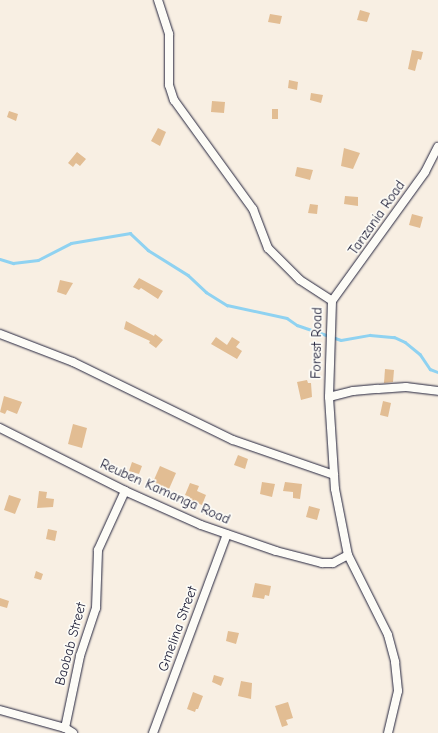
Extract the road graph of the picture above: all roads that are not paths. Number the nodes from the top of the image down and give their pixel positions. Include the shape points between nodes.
1 (158, 0) edge
2 (438, 147) edge
3 (332, 302) junction
4 (0, 334) edge
5 (438, 391) edge
6 (329, 397) junction
7 (0, 428) edge
8 (334, 475) junction
9 (125, 491) junction
10 (227, 534) junction
11 (348, 555) junction
12 (0, 710) edge
13 (65, 728) junction
14 (73, 733) edge
15 (153, 733) edge
16 (388, 733) edge

1 - 3 street, Forest Road via 169,34 169,85 174,100 253,209 268,248 300,280
2 - 3 street, Tanzania Road via 425,172
3 - 6 street, Forest Road
4 - 8 street via 73,362 233,440
5 - 6 street via 378,389 353,391
6 - 8 street, Forest Road
7 - 9 street, Reuben Kamanga Road
8 - 11 street, Forest Road
9 - 10 street, Reuben Kamanga Road
9 - 13 street, Baobab Street via 98,550 96,608 80,656
10 - 11 street, Reuben Kamanga Road via 322,563 334,563
10 - 15 street, Gmelina Street
11 - 16 street, Forest Road via 388,636 395,662 398,691
12 - 13 street
13 - 14 street

